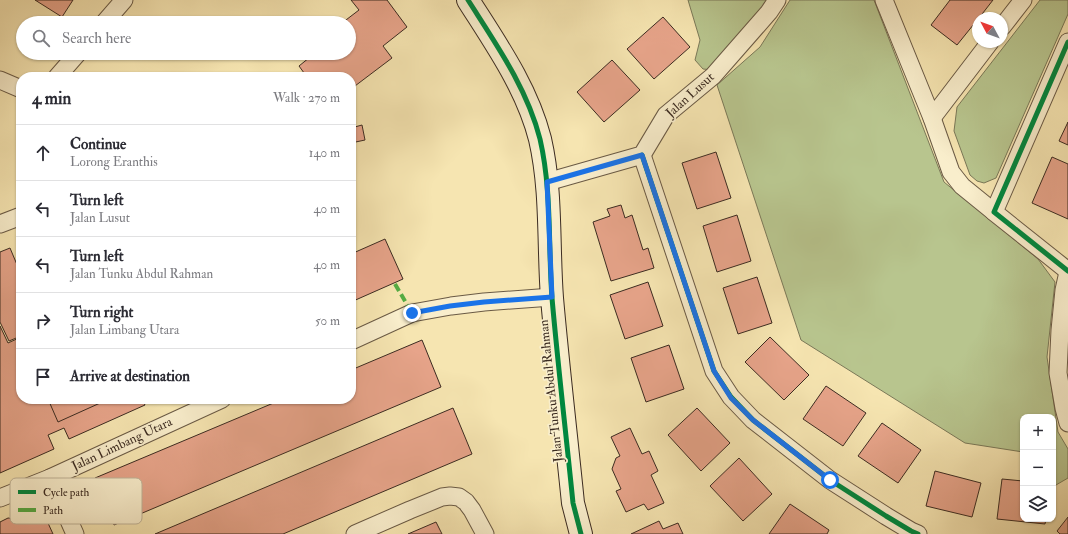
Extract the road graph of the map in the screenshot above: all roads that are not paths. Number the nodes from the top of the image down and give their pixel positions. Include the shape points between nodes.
1 (124, 0) edge
2 (468, 0) edge
3 (778, 0) edge
4 (884, 0) edge
5 (1023, 0) edge
6 (110, 16) edge
7 (1008, 19) edge
8 (1068, 42) edge
9 (985, 48) edge
10 (72, 60) edge
11 (61, 72) edge
12 (0, 80) edge
13 (16, 87) edge
14 (932, 118) junction
15 (642, 155) junction
16 (547, 182) junction
17 (994, 212) junction
18 (16, 218) edge
19 (0, 224) edge
20 (1068, 272) edge
21 (552, 297) junction
22 (356, 339) edge
23 (211, 404) edge
24 (1068, 423) edge
25 (50, 478) edge
26 (10, 494) edge
27 (0, 498) edge
28 (71, 524) edge
29 (75, 534) edge
30 (355, 534) edge
31 (485, 534) edge
32 (581, 534) edge
33 (918, 534) edge

1 - 6 street
2 - 16 street, Jalan Tunku Abdul Rahman via 505,58 528,104 540,139
3 - 15 street, Jalan Lusut via 713,76 666,115
4 - 14 street
5 - 7 street
8 - 17 street
9 - 14 street
10 - 11 street
12 - 13 street
14 - 17 street via 951,172 962,186
15 - 16 street
15 - 33 street via 714,371 731,398 753,420 830,480
16 - 21 street, Jalan Tunku Abdul Rahman
17 - 20 street
18 - 19 street
20 - 24 street via 1060,330 1058,373
21 - 22 street via 484,302 412,313
21 - 32 street, Jalan Tunku Abdul Rahman via 573,502
23 - 25 street, Jalan Limbang Utara
26 - 27 street, Jalan Limbang Utara
28 - 29 street
30 - 31 street via 442,497 450,496 459,497 466,502

